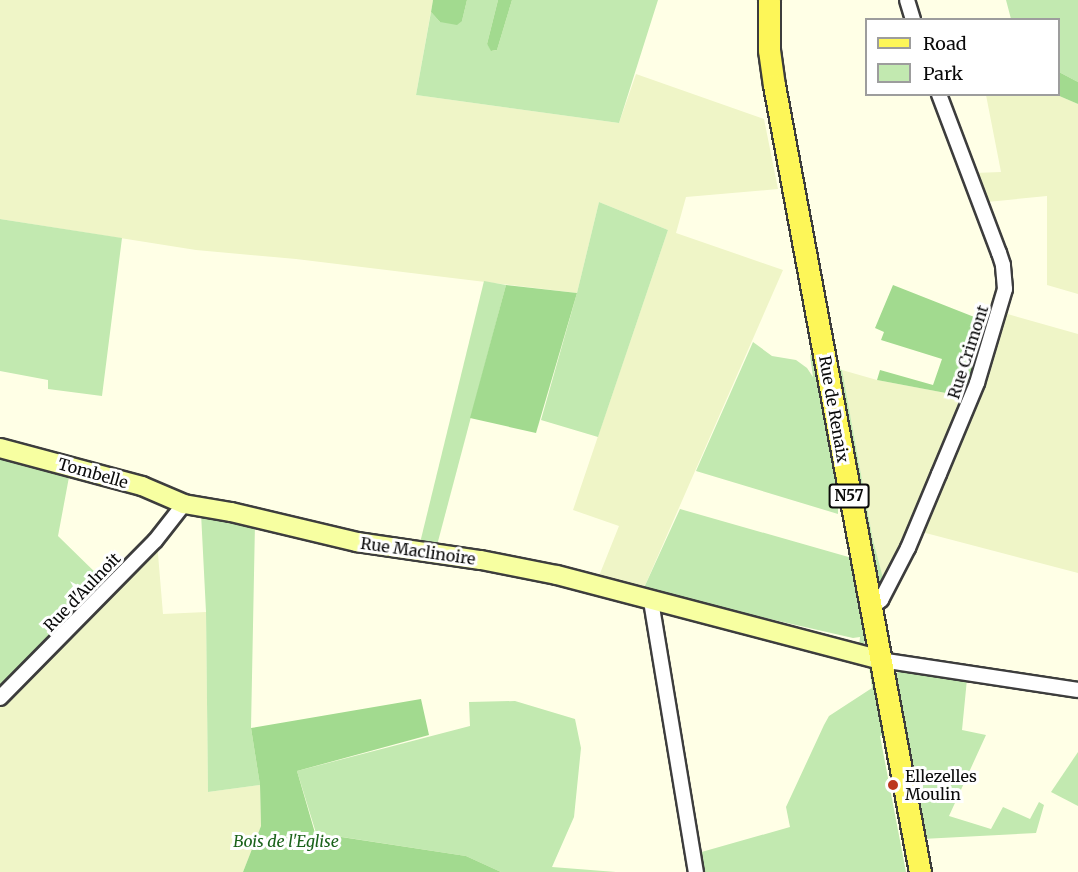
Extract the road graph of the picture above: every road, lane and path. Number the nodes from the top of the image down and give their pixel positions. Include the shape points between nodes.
1 (768, 8) edge
2 (940, 96) edge
3 (0, 448) edge
4 (184, 504) junction
5 (651, 601) junction
6 (870, 608) junction
7 (880, 660) junction
8 (1078, 690) edge
9 (0, 698) edge
10 (696, 872) edge
11 (920, 872) edge

1 - 6 main road, Rue de Renaix / N57 via 774,86
2 - 6 street, Rue Crimont via 999,253 1005,289 977,383 908,548 881,600
3 - 4 street, Tombelle via 142,486
4 - 5 street, Rue Maclinoire via 357,542 508,565
4 - 9 street, Rue d'Aulnoit via 154,541
5 - 7 street, Rue Maclinoire
5 - 10 street
6 - 7 main road, Rue de Renaix / N57
7 - 8 street
7 - 11 main road, Rue de Renaix / N57

